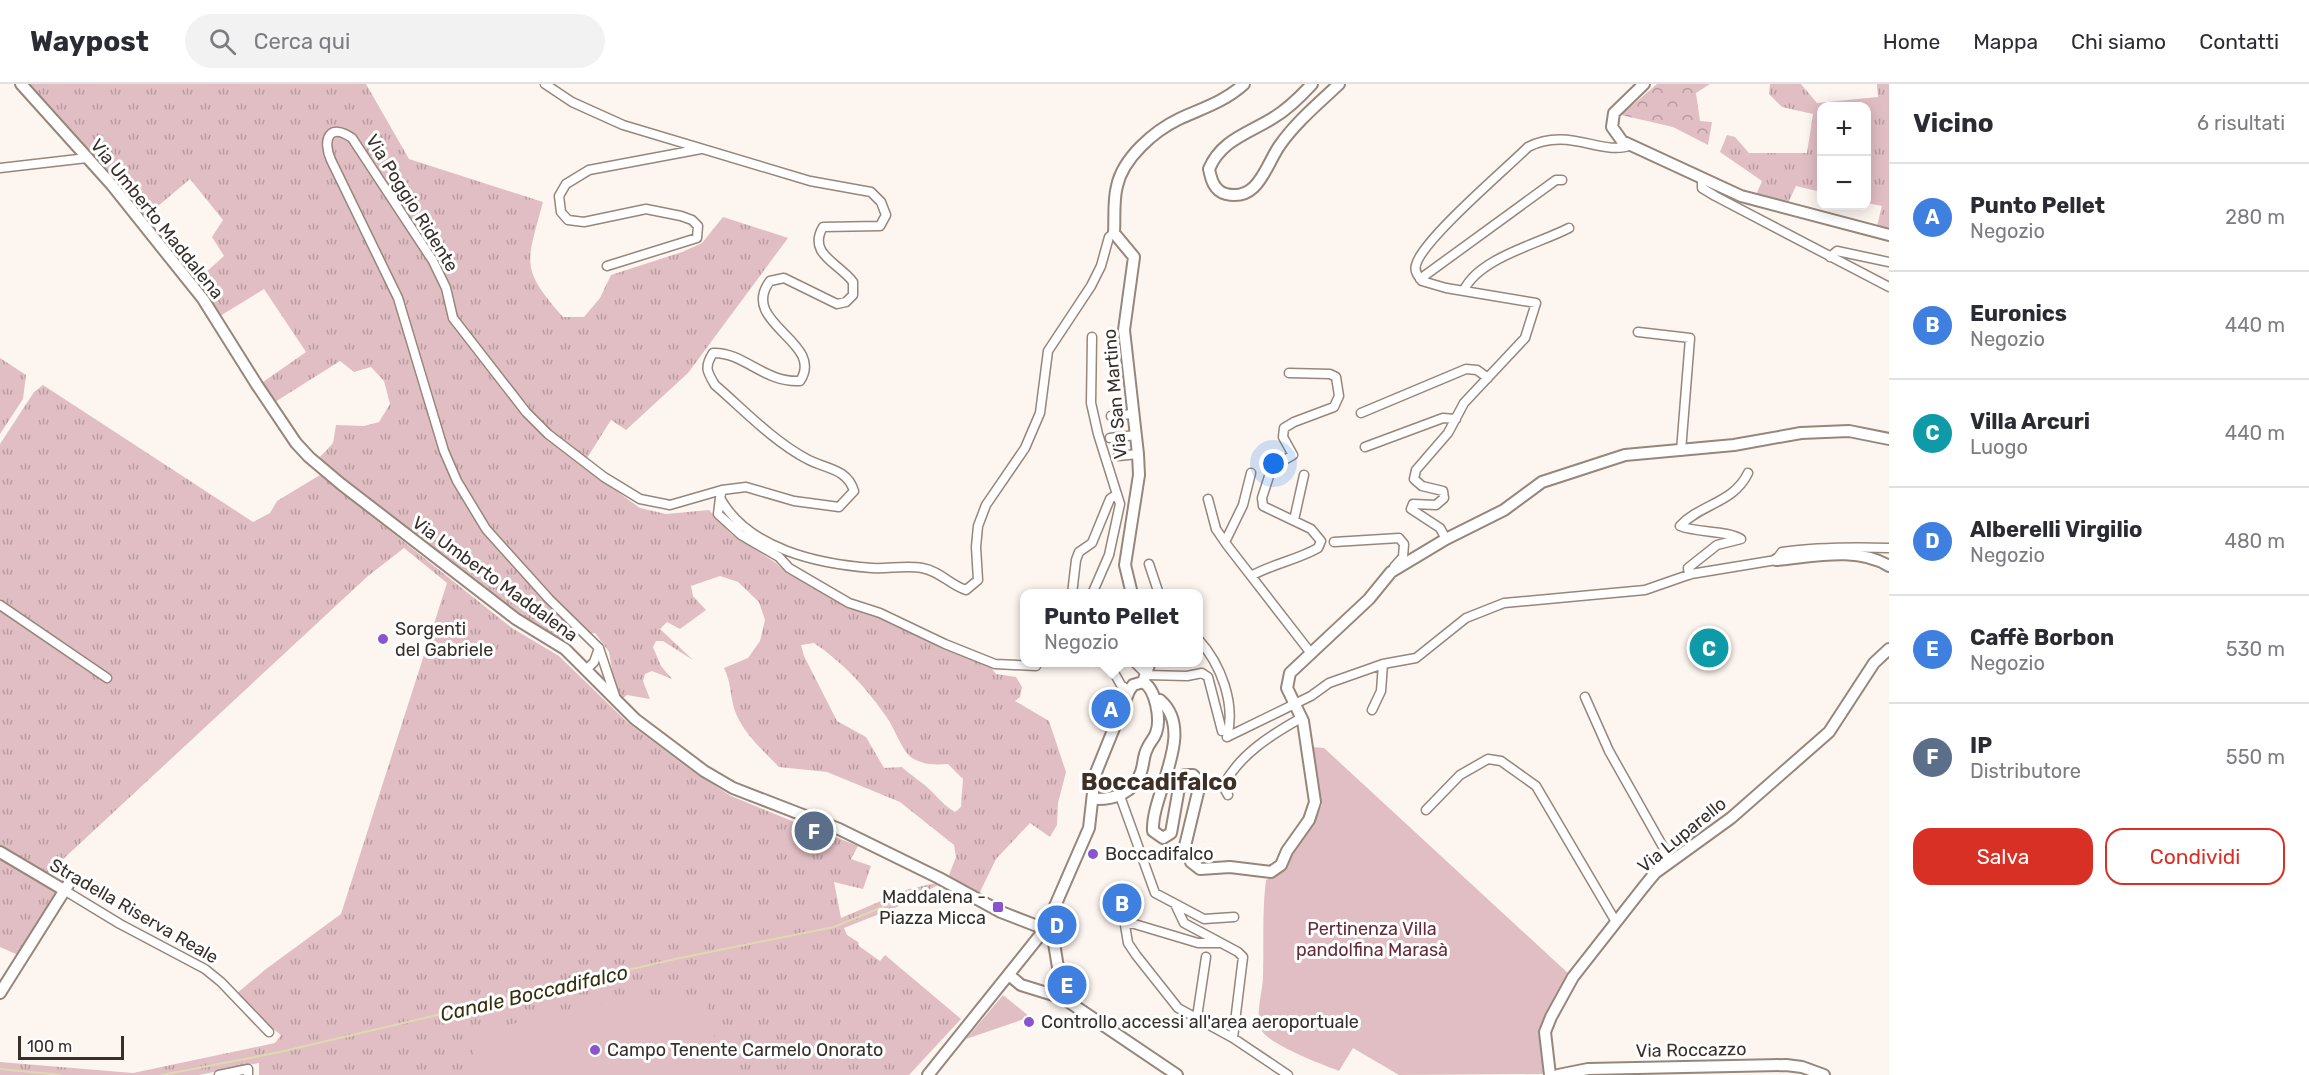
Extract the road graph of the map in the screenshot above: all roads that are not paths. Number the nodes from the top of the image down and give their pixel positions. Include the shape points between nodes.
1 (21, 84) edge
2 (545, 84) edge
3 (1244, 84) edge
4 (1312, 84) edge
5 (1318, 84) edge
6 (1339, 84) edge
7 (1644, 84) edge
8 (1297, 100) junction
9 (1631, 145) junction
10 (704, 149) junction
11 (87, 158) junction
12 (0, 168) edge
13 (1562, 180) dead end
14 (1702, 180) junction
15 (1569, 228) dead end
16 (1114, 233) junction
17 (1889, 235) edge
18 (1830, 257) junction
19 (1889, 262) edge
20 (608, 266) dead end
21 (1420, 279) junction
22 (1889, 287) edge
23 (1464, 290) junction
24 (1638, 332) dead end
25 (1092, 337) dead end
26 (1289, 373) dead end
27 (1488, 378) junction
28 (1360, 413) dead end
29 (1132, 414) junction
30 (1111, 416) dead end
31 (1456, 419) junction
32 (1136, 435) junction
33 (1110, 438) dead end
34 (1889, 439) edge
35 (1365, 447) dead end
36 (1681, 451) junction
37 (1138, 454) junction
38 (1118, 456) dead end
39 (1251, 473) dead end
40 (1748, 473) dead end
41 (1304, 475) dead end
42 (721, 494) junction
43 (1117, 494) junction
44 (1208, 499) dead end
45 (1294, 520) junction
46 (1446, 540) junction
47 (1225, 542) junction
48 (1334, 542) dead end
49 (1889, 548) edge
50 (1776, 560) junction
51 (1149, 564) dead end
52 (1889, 566) edge
53 (1391, 572) junction
54 (1689, 574) junction
55 (1251, 576) junction
56 (1073, 589) edge
57 (1094, 589) edge
58 (1131, 589) edge
59 (1157, 589) edge
60 (0, 605) edge
61 (1203, 645) edge
62 (599, 648) junction
63 (1889, 649) edge
64 (1310, 652) junction
65 (605, 663) junction
66 (1383, 664) junction
67 (1020, 665) edge
68 (1110, 667) edge
69 (1137, 667) edge
70 (1149, 667) edge
71 (586, 670) junction
72 (107, 678) dead end
73 (594, 678) junction
74 (1145, 679) junction
75 (1129, 691) junction
76 (1585, 697) dead end
77 (1155, 701) junction
78 (617, 702) junction
79 (1294, 704) junction
80 (1372, 710) dead end
81 (1301, 718) junction
82 (1224, 734) junction
83 (1228, 795) dead end
84 (1120, 796) junction
85 (1094, 799) junction
86 (1426, 810) dead end
87 (0, 852) edge
88 (1671, 861) junction
89 (73, 877) dead end
90 (64, 890) junction
91 (1175, 904) junction
92 (1234, 917) dead end
93 (1616, 922) junction
94 (1045, 929) junction
95 (1221, 943) junction
96 (1206, 957) dead end
97 (1009, 975) junction
98 (0, 993) edge
99 (1063, 998) junction
100 (1197, 1017) junction
101 (269, 1032) dead end
102 (1233, 1038) junction
103 (219, 1075) edge
104 (248, 1075) edge
105 (928, 1075) edge
106 (1177, 1075) edge
107 (1288, 1075) edge
108 (1550, 1075) edge
109 (1558, 1075) edge
110 (1824, 1075) edge

1 - 11 street, Via Umberto Maddalena
2 - 10 street, Via Poggio Ridente via 600,116
3 - 16 street via 1210,108 1161,130 1141,148 1117,184
4 - 8 street
5 - 8 street via 1302,102
6 - 8 street via 1279,146 1266,174 1254,187 1240,195 1217,189 1209,169 1214,156 1224,145
7 - 9 street via 1619,106 1612,121 1616,135
9 - 14 street
9 - 21 street via 1620,150 1562,138 1528,147 1436,236 1416,265
10 - 20 street via 589,170 566,184 559,196 561,212 568,220 584,222 646,209 681,216 698,226 697,238
10 - 42 street, Via Poggio Ridente via 810,181 871,192 886,214 880,226 823,226 817,237 819,249 854,282 853,295 846,302 837,304 784,278 770,281 763,290 767,316 806,360 807,371 800,381 783,382 725,353 713,353 706,363 716,385 790,450 845,474 854,491 839,507 794,501 746,488
11 - 12 street
11 - 71 street, Via Umberto Maddalena via 203,299 309,457 516,619 565,649
13 - 21 street via 1556,180
14 - 17 street via 1741,196
14 - 18 street via 1702,188 1715,196
15 - 23 street via 1487,266 1469,279
16 - 29 street, Via San Martino via 1134,257 1124,330
16 - 42 street via 1091,286 1048,351 1040,413 1025,448 986,505 978,526 978,580 973,586 966,590 957,587 938,573 921,567 843,565 791,553 742,526 727,511
18 - 19 street via 1837,251
18 - 22 street
21 - 23 street
23 - 27 street via 1536,303 1526,338
24 - 36 street via 1690,339
25 - 43 street via 1091,403
26 - 45 street via 1336,376 1339,396 1334,407 1284,428 1283,437 1293,455 1272,467 1262,498 1263,506
27 - 28 street via 1477,370 1466,369
27 - 31 street via 1464,403
29 - 30 street
29 - 32 street, Via San Martino
31 - 35 street via 1443,418
31 - 46 street via 1416,470 1414,479 1422,486 1443,491 1444,498 1436,505 1413,504 1411,509 1440,528
32 - 33 street
32 - 37 street, Via San Martino
34 - 36 street via 1849,431 1801,433
36 - 46 street via 1625,455 1542,482 1504,510
37 - 38 street
37 - 58 street, Via San Martino via 1125,565
39 - 47 street via 1243,505
40 - 54 street via 1738,490 1687,518 1680,526 1740,539 1718,545 1688,568
41 - 45 street
42 - 62 street, Via Poggio Ridente via 670,505 640,499 548,434 526,412 453,318 446,288 433,261 352,138 343,132 334,132 327,138 325,147 330,160 398,298 444,451 457,481 486,529
42 - 67 street via 718,514 741,535 849,603 995,664
43 - 56 street via 1110,499 1092,543 1079,552
43 - 57 street via 1120,504 1108,555
44 - 47 street via 1216,529
45 - 55 street via 1319,536 1318,548
46 - 53 street
47 - 55 street
48 - 53 street via 1399,538 1404,544 1403,557
49 - 50 street via 1849,545 1800,549 1782,552
50 - 52 street via 1854,554
50 - 54 street
51 - 59 street
53 - 64 street via 1369,599
54 - 66 street via 1645,590 1504,603 1466,618 1416,658
55 - 64 street
60 - 72 street
61 - 82 street via 1226,688 1231,723
62 - 65 street, Via Poggio Ridente
62 - 71 street
63 - 88 street, Via Luparello via 1874,663 1829,732 1731,818
64 - 79 street via 1290,673 1287,688
65 - 73 street
65 - 78 street, Via Poggio Ridente
66 - 79 street via 1329,683
66 - 80 street via 1382,691
68 - 75 street
69 - 74 street
70 - 74 street
71 - 73 street, Via Umberto Maddalena
73 - 78 street, Via Umberto Maddalena
74 - 75 street
74 - 77 street
74 - 82 street via 1202,673 1208,677
75 - 85 street via 1095,775
76 - 88 street via 1609,751
77 - 81 street via 1160,700 1173,717 1175,730 1153,831 1163,838 1171,833 1180,782 1185,775 1196,776 1199,788 1185,846 1191,862 1200,869 1230,867 1265,873 1281,865 1310,820 1315,802
77 - 84 street via 1156,735 1146,751 1137,782
78 - 94 street, Via Umberto Maddalena via 687,760 733,788 839,830 1001,912
79 - 81 street
79 - 82 street
81 - 83 street via 1264,739 1229,775 1223,786
84 - 85 street
84 - 91 street via 1155,893
85 - 94 street via 1089,828
86 - 93 street via 1460,775 1488,759 1501,761 1536,786
87 - 90 street, Stradella Riserva Reale
88 - 93 street, Via Luparello via 1655,873
89 - 90 street
90 - 98 street
90 - 101 street, Stradella Riserva Reale via 205,969
91 - 92 street via 1204,919
91 - 95 street via 1184,923
93 - 108 street, Via Luparello via 1573,977 1551,1017 1545,1032
94 - 97 street
94 - 99 street via 1053,937
95 - 100 street via 1197,943 1131,923 1125,925 1128,943 1157,982 1178,1008
95 - 102 street via 1243,957
96 - 100 street
97 - 99 street via 1021,985
97 - 105 street
99 - 106 street
100 - 102 street
102 - 107 street
103 - 104 street via 248,1069
109 - 110 street, Via Roccazzo via 1588,1068 1776,1065 1802,1067

